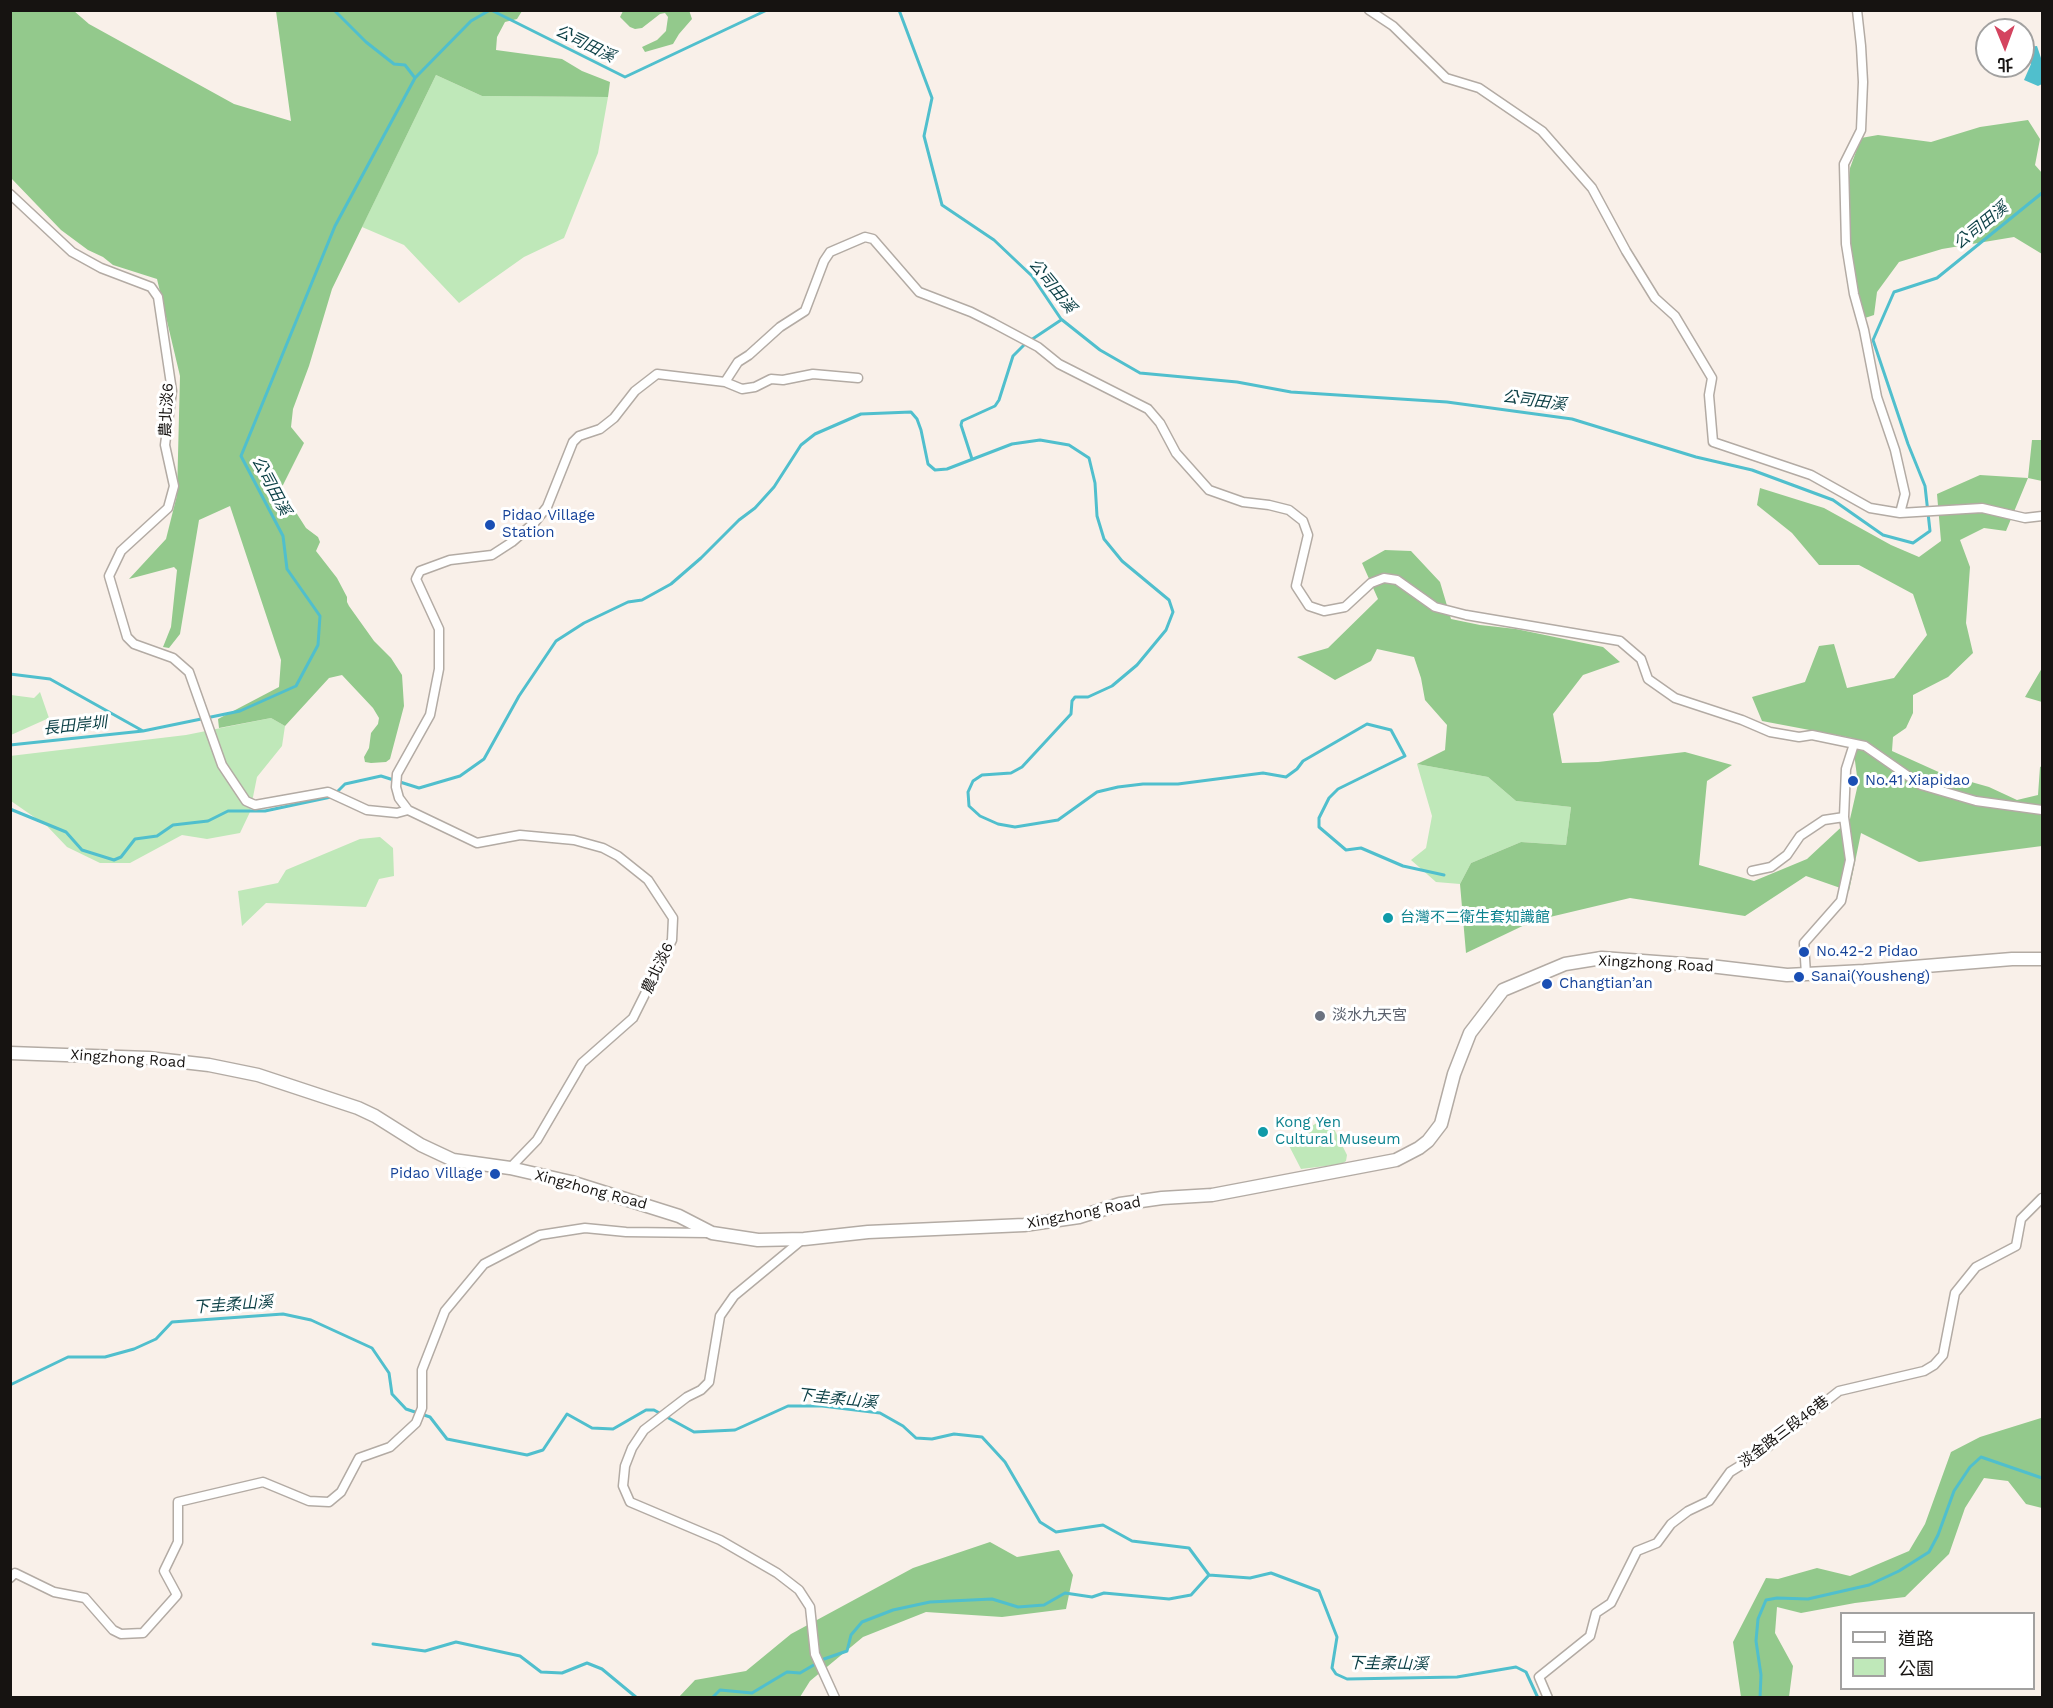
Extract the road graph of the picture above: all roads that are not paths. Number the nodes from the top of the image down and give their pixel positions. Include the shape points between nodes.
1 (1369, 10) edge
2 (1857, 10) edge
3 (10, 194) edge
4 (858, 378) dead end
5 (725, 382) junction
6 (1900, 513) junction
7 (2043, 516) edge
8 (1854, 744) junction
9 (408, 810) junction
10 (2043, 810) edge
11 (1844, 817) junction
12 (1752, 871) dead end
13 (2043, 959) edge
14 (1806, 974) junction
15 (10, 1053) edge
16 (510, 1168) junction
17 (2043, 1198) edge
18 (712, 1233) junction
19 (804, 1239) junction
20 (10, 1578) edge
21 (835, 1698) edge
22 (1548, 1698) edge

1 - 6 street via 1393,26 1446,78 1479,88 1542,130 1592,188 1655,298 1675,316 1712,378 1709,395 1713,442 1811,476 1870,508
2 - 6 street via 1862,46 1861,130 1844,164 1846,244 1877,397 1905,494
3 - 9 street, 農北淡6 / 農北淡6 via 72,252 101,268 151,286 158,297 171,392 165,445 174,486 168,508 121,551 109,576 127,637 134,645 173,658 189,672 222,765 246,801 255,805 328,792 367,810
4 - 5 street via 813,374 771,379 742,389
5 - 8 street via 738,362 805,311 830,252 865,237 873,239 919,292 993,323 1038,347 1059,364 1148,409 1176,453 1209,490 1243,502 1289,510 1303,522 1308,535 1296,586 1309,606 1324,611 1345,607 1371,583 1384,578 1397,580 1435,607 1620,640 1641,659 1648,679 1675,698 1770,732
5 - 9 street via 657,374 652,377 614,418 573,442 547,507 512,543 492,555 450,560 420,571 416,579 439,629 440,669 430,715 397,774 399,798
6 - 7 street via 1982,508 2025,518
8 - 10 street via 1873,750 1921,785 1976,801
8 - 11 street via 1846,769
9 - 16 street, 農北淡6 / 農北淡6 via 477,843 519,835 574,840 603,848 648,879 673,918 672,940 633,1018 582,1063 537,1140
11 - 12 street via 1824,820 1800,836 1787,855 1771,867
11 - 14 street via 1850,860 1841,901 1804,943
13 - 14 street, Xingzhong Road
14 - 19 street, Xingzhong Road via 1602,958 1565,964 1503,990 1470,1034 1441,1124 1428,1141 1396,1160 1212,1195 1120,1204 1079,1217 1024,1225
15 - 16 street, Xingzhong Road via 148,1058 258,1075 358,1108 453,1160
16 - 18 street, Xingzhong Road via 644,1204
17 - 22 street, 淡金路三段46巷 via 2021,1219 2016,1246 1976,1267 1955,1293 1943,1355 1934,1365 1923,1371 1839,1390 1759,1454 1730,1472 1709,1501 1671,1524 1657,1543 1637,1551 1611,1603 1596,1613 1590,1636 1539,1677
18 - 19 street, Xingzhong Road via 758,1240
18 - 20 street via 585,1228 540,1235 484,1264 445,1311 422,1370 422,1408 416,1423 390,1447 359,1458 341,1492 329,1502 309,1501 263,1482 178,1503 178,1542 164,1571 177,1595 143,1633 121,1635 85,1598 54,1593 15,1573
19 - 21 street via 729,1302 720,1316 709,1382 644,1430 625,1466 623,1486 630,1502 720,1540 799,1590 810,1607 815,1654

